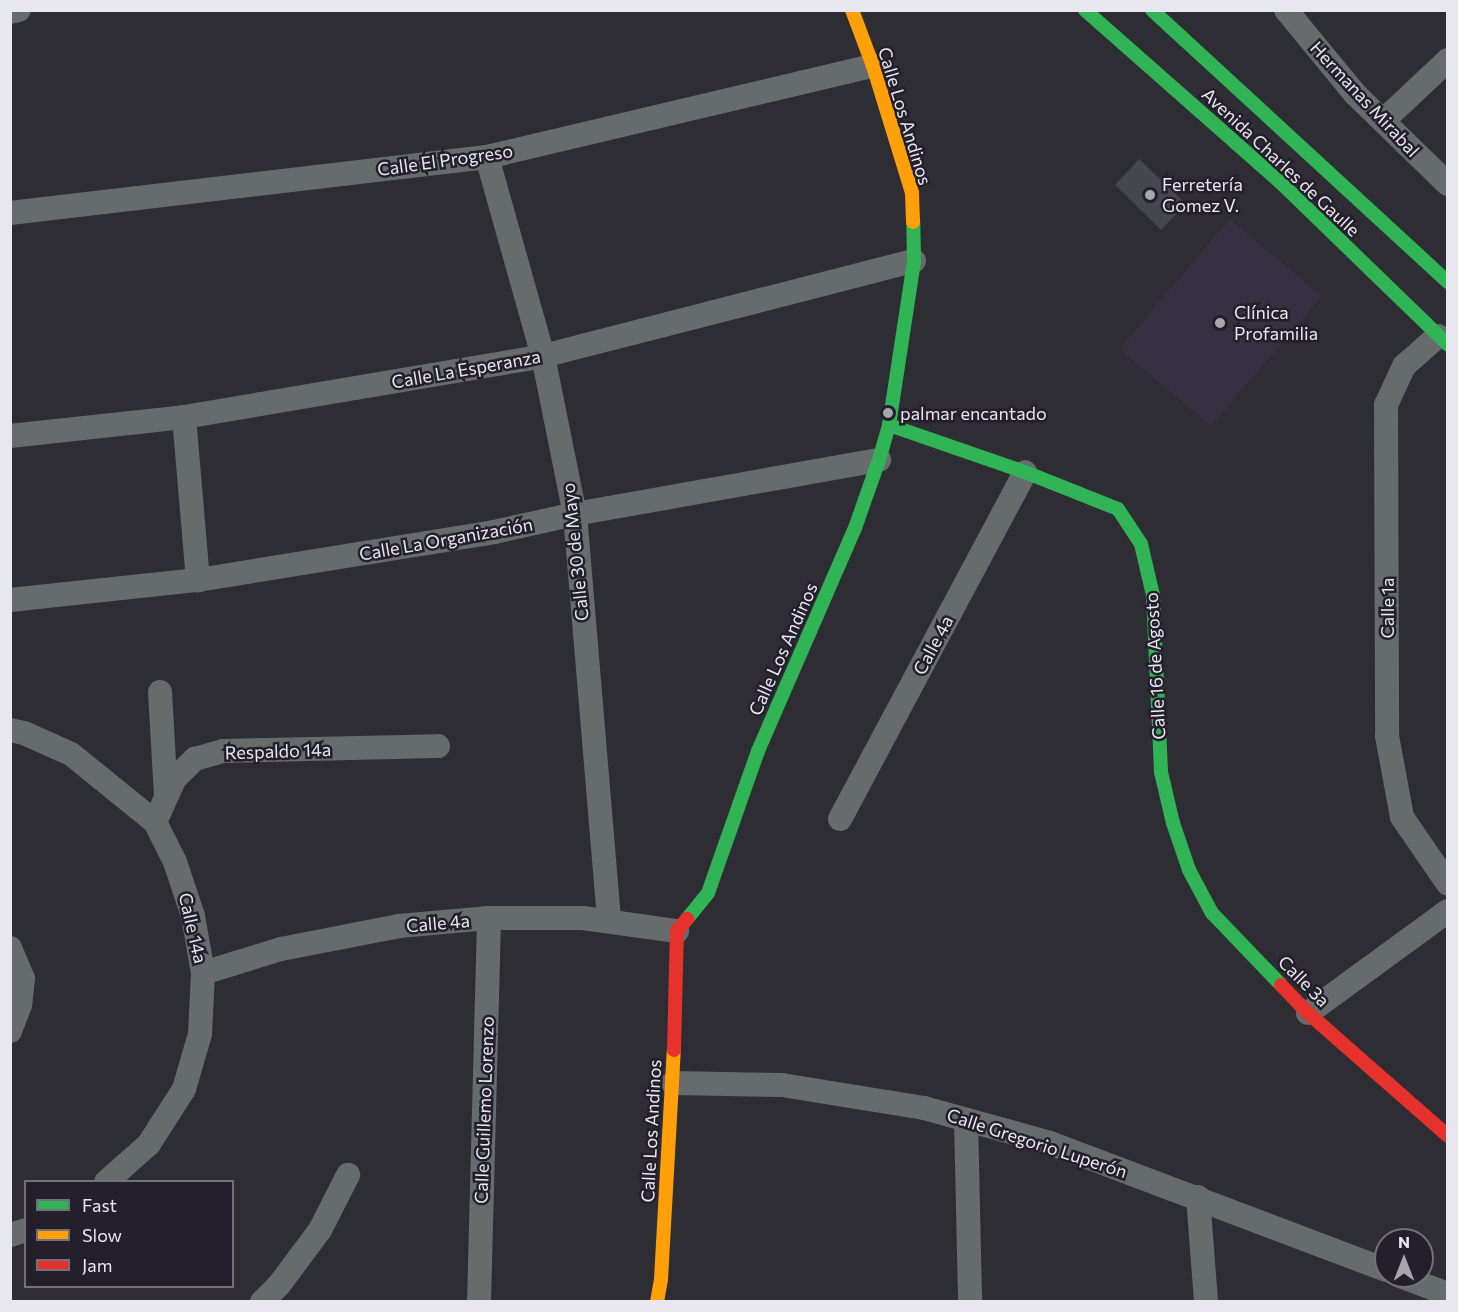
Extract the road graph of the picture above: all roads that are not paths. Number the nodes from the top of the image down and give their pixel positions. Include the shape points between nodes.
1 (19, 10) edge
2 (852, 10) edge
3 (1085, 10) edge
4 (1152, 10) edge
5 (1286, 10) edge
6 (10, 12) edge
7 (1448, 60) edge
8 (873, 66) junction
9 (1383, 122) junction
10 (487, 157) junction
11 (1448, 184) edge
12 (10, 213) edge
13 (914, 261) junction
14 (1448, 282) edge
15 (1443, 340) edge
16 (543, 356) junction
17 (184, 417) junction
18 (889, 425) junction
19 (10, 436) edge
20 (879, 460) junction
21 (1026, 472) junction
22 (575, 514) junction
23 (198, 580) junction
24 (10, 600) edge
25 (160, 692) dead end
26 (10, 730) edge
27 (438, 746) dead end
28 (166, 797) junction
29 (840, 819) dead end
30 (154, 822) junction
31 (1173, 823) joint
32 (1448, 884) edge
33 (1448, 910) edge
34 (489, 918) junction
35 (609, 921) junction
36 (677, 931) junction
37 (10, 948) edge
38 (203, 973) junction
39 (1308, 1013) junction
40 (10, 1030) edge
41 (673, 1083) junction
42 (966, 1120) junction
43 (1448, 1136) edge
44 (348, 1175) dead end
45 (108, 1180) edge
46 (1198, 1197) junction
47 (1374, 1265) edge
48 (1432, 1288) edge
49 (1448, 1294) edge
50 (262, 1302) edge
51 (479, 1302) edge
52 (657, 1302) edge
53 (970, 1302) edge
54 (1206, 1302) edge

1 - 6 street
2 - 8 street, Calle Los Andinos
3 - 15 street, Avenida Charles de Gaulle via 1280,182
4 - 14 street, Avenida Charles de Gaulle
5 - 9 street, Hermanas Mirabal
7 - 9 street
8 - 10 street, Calle El Progreso
8 - 13 street, Calle Los Andinos via 912,193
9 - 11 street, Hermanas Mirabal
10 - 12 street, Calle El Progreso
10 - 16 street, Calle 30 de Mayo
13 - 16 street, Calle La Esperanza
13 - 18 street, Calle Los Andinos
15 - 32 street, Calle 1a via 1404,366 1386,405 1388,736 1402,817
16 - 17 street, Calle La Esperanza
16 - 22 street, Calle 30 de Mayo
17 - 19 street, Calle La Esperanza
17 - 23 street
18 - 20 street, Calle Los Andinos
18 - 21 street, Calle 16 de Agosto
20 - 22 street, Calle La Organización
20 - 36 street, Calle Los Andinos via 855,528 758,751 708,893
21 - 29 street, Calle 4a
21 - 31 street, Calle 16 de Agosto via 1118,509 1141,544 1153,595 1161,772
22 - 23 street, Calle La Organización via 494,532
22 - 35 street, Calle 30 de Mayo
23 - 24 street, Calle La Organización
25 - 28 street
26 - 30 street, Calle 14a via 71,754
27 - 28 street, Respaldo 14a via 222,751 195,759 175,778
28 - 30 street, Respaldo 14a
30 - 38 street, Calle 14a via 186,894
31 - 39 street, Calle 3a via 1189,870 1212,913
33 - 39 street
34 - 35 street, Calle 4a
34 - 38 street, Calle 4a via 399,926 281,949
34 - 51 street, Calle Guillemo Lorenzo
35 - 36 street, Calle 4a
36 - 41 street, Calle Los Andinos
37 - 40 street via 23,978 20,1005
38 - 45 street, Calle 14a via 200,1034 184,1089 149,1144
39 - 43 street, Calle 3a
41 - 42 street, Calle Gregorio Luperón via 782,1085 924,1108
41 - 52 street, Calle Los Andinos
42 - 46 street, Calle Gregorio Luperón via 1050,1143
42 - 53 street
44 - 50 street via 320,1230 279,1286
46 - 47 street, Calle Gregorio Luperón
46 - 54 street
48 - 49 street

